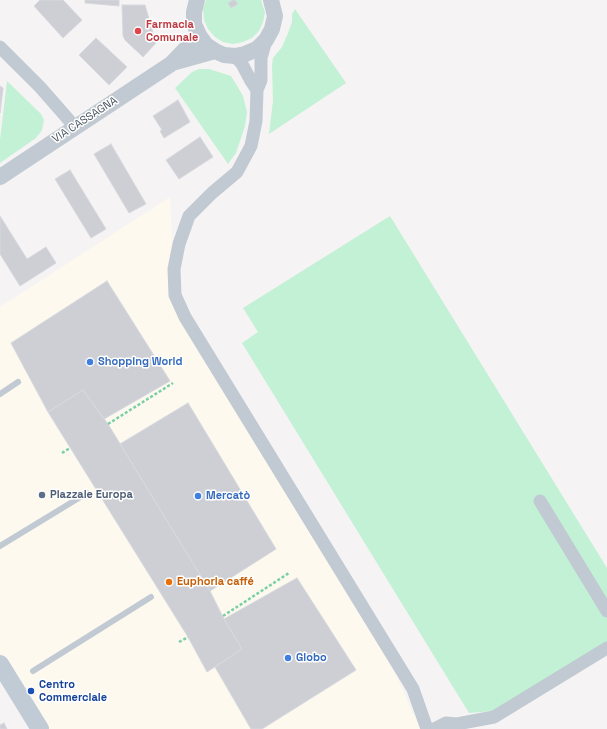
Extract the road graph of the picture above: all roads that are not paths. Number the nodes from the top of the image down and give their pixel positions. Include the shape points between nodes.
1 (197, 0) edge
2 (275, 3) edge
3 (198, 35) junction
4 (266, 40) junction
5 (0, 47) edge
6 (214, 51) junction
7 (235, 56) junction
8 (171, 64) junction
9 (257, 90) junction
10 (75, 127) junction
11 (0, 177) edge
12 (18, 382) dead end
13 (0, 394) edge
14 (87, 493) dead end
15 (540, 501) dead end
16 (0, 546) edge
17 (151, 597) dead end
18 (607, 611) edge
19 (607, 648) edge
20 (0, 664) edge
21 (33, 670) dead end
22 (40, 729) edge
23 (427, 729) edge
24 (434, 729) edge

1 - 3 street via 194,24
2 - 4 street via 272,28
3 - 6 street
3 - 8 street, VIA CASSAGNA
4 - 7 street via 257,49
4 - 9 street
5 - 10 street
6 - 7 street
6 - 8 street, VIA CASSAGNA
7 - 9 street
8 - 10 street, VIA CASSAGNA
9 - 23 street via 256,121 251,146 237,172 189,216 178,244 174,270 175,295 185,317 413,689
10 - 11 street, VIA CASSAGNA
12 - 13 lane
14 - 16 lane
15 - 18 street
17 - 21 lane
19 - 24 street via 494,717 457,724 446,723
20 - 22 main road

